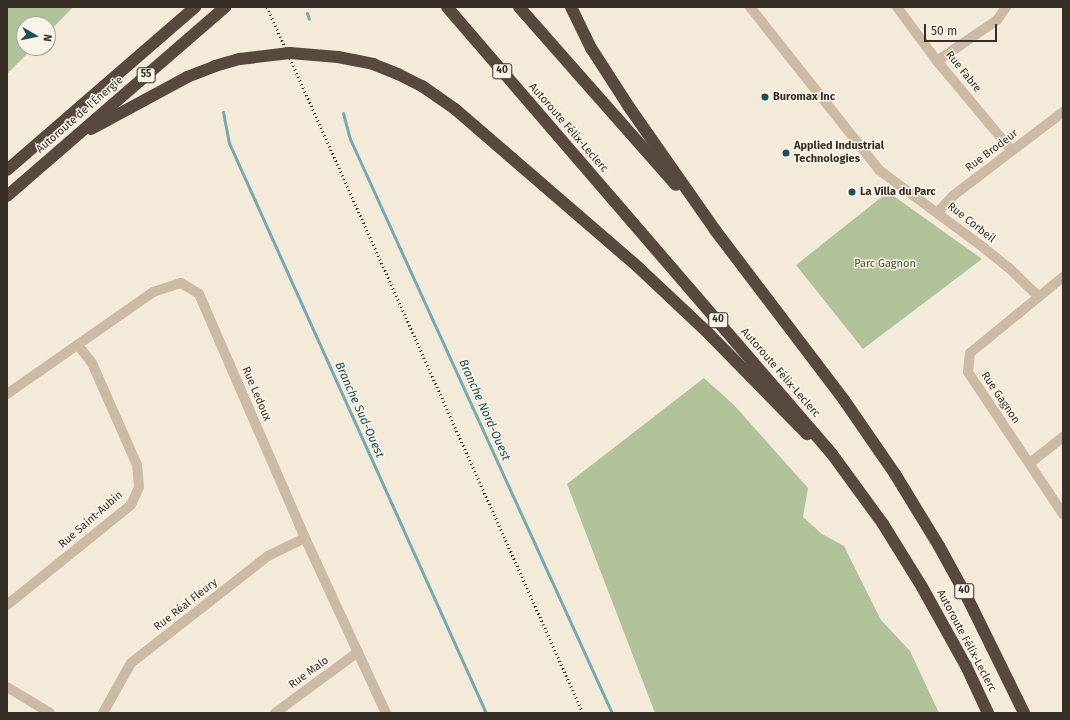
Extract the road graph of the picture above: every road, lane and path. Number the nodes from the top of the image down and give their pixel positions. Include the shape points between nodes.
1 (195, 7) edge
2 (438, 7) edge
3 (447, 7) edge
4 (519, 7) edge
5 (571, 7) edge
6 (750, 7) edge
7 (897, 7) edge
8 (1006, 7) edge
9 (222, 9) edge
10 (937, 61) junction
11 (1063, 112) edge
12 (557, 134) junction
13 (73, 138) junction
14 (1012, 151) junction
15 (7, 170) edge
16 (7, 196) edge
17 (938, 212) junction
18 (715, 230) junction
19 (1063, 277) edge
20 (1038, 296) junction
21 (78, 345) junction
22 (7, 394) edge
23 (1063, 437) edge
24 (1030, 463) junction
25 (852, 481) junction
26 (1063, 514) edge
27 (306, 538) junction
28 (7, 606) edge
29 (358, 652) junction
30 (7, 687) edge
31 (50, 713) edge
32 (103, 713) edge
33 (275, 713) edge
34 (386, 713) edge
35 (988, 713) edge
36 (1024, 713) edge

1 - 15 highway, Autoroute de l'Énergie / 55
2 - 12 highway
3 - 12 highway, Autoroute Félix-Leclerc / 40
4 - 18 highway
5 - 18 highway, Autoroute Félix-Leclerc / 40 via 586,39 613,82
6 - 17 street, Rue Corbeil via 875,166 892,181
7 - 10 street, Rue Fabre
8 - 10 street via 997,20
9 - 13 highway, Autoroute de l'Énergie / 55
10 - 14 street, Rue Fabre
11 - 14 street, Rue Brodeur
12 - 25 highway, Autoroute Félix-Leclerc / 40 via 782,394
13 - 16 highway, Autoroute de l'Énergie / 55
13 - 25 highway, bridge via 187,77 240,59 290,53 338,56 372,64 406,78 460,112 613,245 699,325
14 - 17 street, Rue Brodeur via 954,195
17 - 20 street, Rue Corbeil via 1009,268
18 - 36 highway, Autoroute Félix-Leclerc / 40 via 836,389 895,474 965,593
19 - 20 street, Rue Gagnon
20 - 24 street, Rue Gagnon via 970,353 968,372
21 - 22 street, Rue Ledoux
21 - 27 street, Rue Ledoux via 153,292 181,283 199,294
21 - 28 street, Rue Saint-Aubin via 92,363 137,465 139,487 131,504
23 - 24 street
24 - 26 street, Rue Gagnon
25 - 35 highway, Autoroute Félix-Leclerc / 40 via 922,587 966,666
27 - 29 street, Rue Ledoux
27 - 32 street, Rue Réal Fleury via 268,556 131,663
29 - 33 street, Rue Malo
29 - 34 street, Rue Ledoux
30 - 31 street

